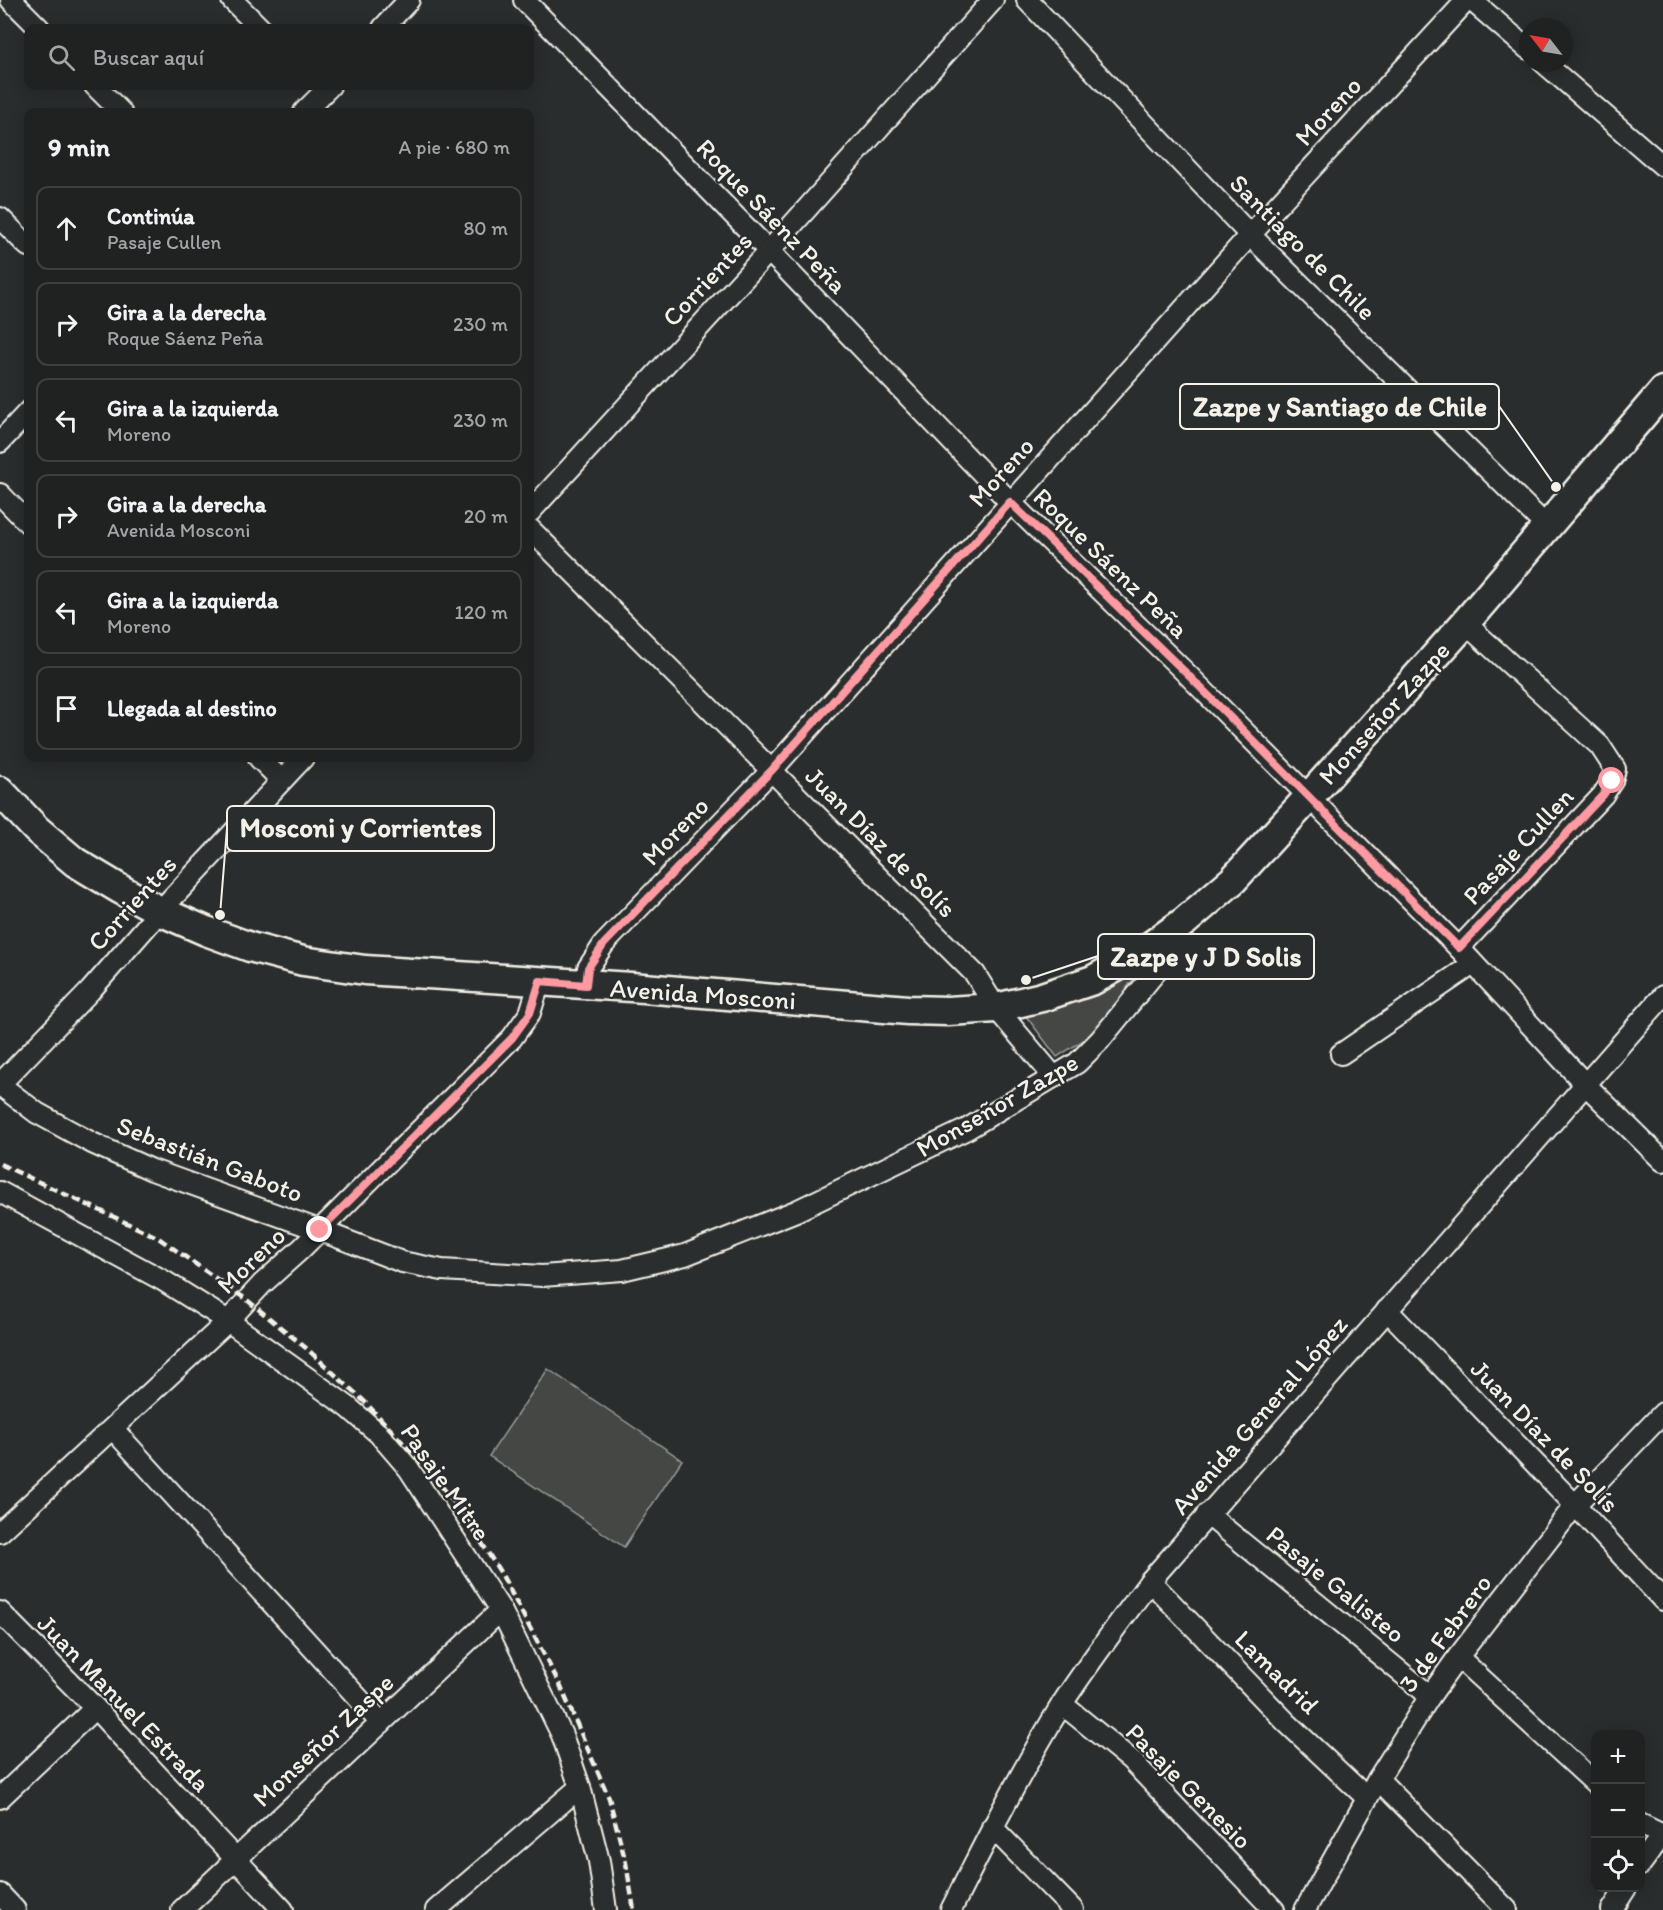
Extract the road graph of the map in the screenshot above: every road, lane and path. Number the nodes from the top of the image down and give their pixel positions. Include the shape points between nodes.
1 (11, 0) edge
2 (232, 0) edge
3 (409, 0) edge
4 (524, 0) edge
5 (993, 0) edge
6 (1027, 0) edge
7 (1469, 0) edge
8 (35, 24) edge
9 (256, 24) edge
10 (386, 24) edge
11 (1519, 42) edge
12 (1554, 72) edge
13 (98, 90) edge
14 (322, 90) edge
15 (117, 108) edge
16 (307, 108) edge
17 (1663, 166) edge
18 (0, 218) edge
19 (1250, 235) junction
20 (24, 242) edge
21 (769, 251) junction
22 (1663, 391) edge
23 (24, 415) edge
24 (0, 442) edge
25 (0, 494) edge
26 (1010, 502) junction
27 (534, 508) edge
28 (24, 519) edge
29 (1546, 526) junction
30 (534, 533) edge
31 (1465, 624) junction
32 (263, 762) edge
33 (299, 762) edge
34 (772, 770) junction
35 (281, 780) junction
36 (0, 791) edge
37 (1309, 797) junction
38 (160, 911) junction
39 (1184, 922) junction
40 (1459, 948) junction
41 (1473, 964) junction
42 (540, 981) junction
43 (586, 985) junction
44 (1663, 996) edge
45 (996, 1008) junction
46 (1341, 1054) dead end
47 (1054, 1077) junction
48 (0, 1084) edge
49 (1587, 1085) junction
50 (1663, 1161) edge
51 (0, 1192) edge
52 (796, 1211) joint
53 (320, 1230) junction
54 (1386, 1310) junction
55 (228, 1321) junction
56 (1663, 1413) edge
57 (112, 1429) junction
58 (1575, 1505) junction
59 (1207, 1514) junction
60 (0, 1533) edge
61 (1150, 1581) junction
62 (1663, 1600) edge
63 (501, 1610) junction
64 (0, 1612) edge
65 (1458, 1657) junction
66 (1430, 1696) junction
67 (1062, 1704) junction
68 (95, 1708) junction
69 (381, 1723) junction
70 (1378, 1779) junction
71 (1591, 1779) edge
72 (580, 1787) junction
73 (0, 1798) edge
74 (1367, 1798) junction
75 (1645, 1826) edge
76 (992, 1827) junction
77 (1663, 1835) edge
78 (236, 1859) junction
79 (1645, 1860) edge
80 (1623, 1892) edge
81 (0, 1894) edge
82 (15, 1910) edge
83 (182, 1910) edge
84 (283, 1910) edge
85 (436, 1910) edge
86 (606, 1910) edge
87 (951, 1910) edge
88 (1073, 1910) edge
89 (1274, 1910) edge
90 (1305, 1910) edge
91 (1507, 1910) edge
92 (1612, 1910) edge

1 - 8 street
2 - 9 street
3 - 10 street
4 - 21 street, Roque Sáenz Peña
5 - 21 street, Corrientes
6 - 19 street, Santiago de Chile
7 - 11 street
7 - 19 street, Moreno
12 - 17 street
13 - 15 street
14 - 16 street
18 - 20 street
19 - 26 street, Moreno
19 - 29 street, Santiago de Chile
21 - 26 street, Roque Sáenz Peña
21 - 27 street, Corrientes
22 - 29 street, Monseñor Zazpe
23 - 24 street
25 - 28 street
26 - 34 street, Moreno
26 - 37 street, Roque Sáenz Peña
29 - 31 street, Monseñor Zazpe
30 - 34 street, Juan Díaz de Solís
31 - 37 street, Monseñor Zazpe
31 - 40 street, Pasaje Cullen via 1600,746 1615,769 1603,795
32 - 35 street
33 - 35 street, Corrientes
34 - 43 street, Moreno via 604,944 588,968
34 - 45 street, Juan Díaz de Solís via 975,974
35 - 38 street, Corrientes
36 - 38 street, Avenida Mosconi via 75,862
37 - 39 street, Monseñor Zazpe via 1233,880
37 - 40 street, Roque Sáenz Peña
38 - 42 street, Avenida Mosconi via 250,947 303,961 365,970
38 - 48 street, Corrientes
39 - 45 street, Avenida Mosconi via 1141,953 1093,980
39 - 47 street, Monseñor Zazpe via 1154,974 1100,1040 1077,1063
40 - 41 street, Roque Sáenz Peña
41 - 46 street
41 - 49 street, Roque Sáenz Peña
42 - 43 street, Avenida Mosconi
42 - 53 street, Moreno via 530,1013 512,1038
43 - 45 street, Avenida Mosconi via 908,1010
44 - 49 street, Avenida General López
45 - 47 street, Juan Díaz de Solís
47 - 52 street, Monseñor Zazpe via 967,1129
48 - 53 street, Sebastián Gaboto via 37,1113 142,1166
49 - 50 street, Roque Sáenz Peña
49 - 54 street, Avenida General López
51 - 55 street, Pasaje Mitre via 164,1281
52 - 53 street, Sebastián Gaboto via 685,1255 622,1270 542,1276 442,1270 402,1262
53 - 55 street, Moreno
54 - 58 street, Juan Díaz de Solís
54 - 59 street, Avenida General López
55 - 57 street, Moreno
55 - 63 street, Pasaje Mitre via 348,1407 379,1434 409,1469
56 - 58 street, 3 de Febrero
57 - 60 street, Moreno
57 - 69 street
58 - 62 street, Juan Díaz de Solís
58 - 65 street, 3 de Febrero
59 - 61 street, Avenida General López
59 - 66 street, Pasaje Galisteo
61 - 67 street, Avenida General López
61 - 74 street, Lamadrid via 1287,1723
63 - 69 street, Monseñor Zaspe
63 - 72 street, Pasaje Mitre via 562,1736
64 - 68 street, Juan Manuel Estrada
65 - 66 street, 3 de Febrero
65 - 71 street
66 - 70 street, 3 de Febrero
67 - 76 street, Avenida General López
67 - 89 street, Pasaje Genesio via 1131,1760
68 - 73 street
68 - 78 street, Juan Manuel Estrada
69 - 78 street, Monseñor Zaspe
70 - 74 street, 3 de Febrero
70 - 91 street
72 - 85 street
72 - 86 street, Pasaje Mitre via 599,1861
74 - 90 street, 3 de Febrero
75 - 77 street
76 - 87 street, Avenida General López
76 - 88 street
77 - 79 street
78 - 83 street, Monseñor Zaspe
78 - 84 street, Juan Manuel Estrada
80 - 92 street
81 - 82 street

